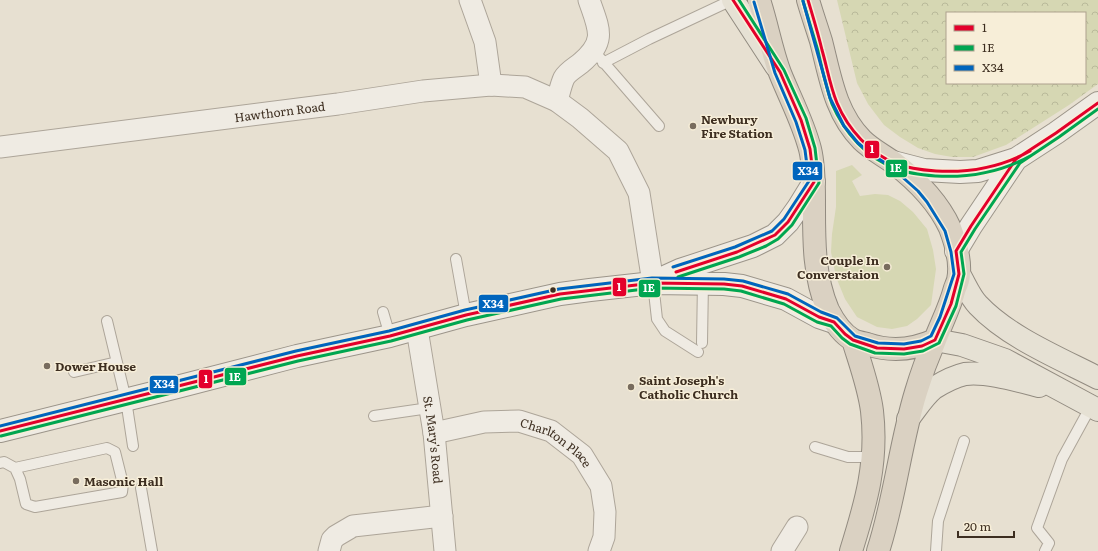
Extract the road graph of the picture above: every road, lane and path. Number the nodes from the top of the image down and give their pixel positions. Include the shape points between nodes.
1 (470, 0) edge
2 (589, 0) edge
3 (732, 0) edge
4 (759, 0) edge
5 (808, 0) edge
6 (599, 56) junction
7 (780, 72) junction
8 (491, 85) junction
9 (557, 101) junction
10 (1098, 103) edge
11 (659, 126) dead end
12 (0, 147) edge
13 (1016, 159) junction
14 (893, 162) junction
15 (814, 182) junction
16 (956, 251) junction
17 (456, 260) dead end
18 (703, 274) junction
19 (959, 274) junction
20 (653, 282) junction
21 (382, 312) dead end
22 (466, 315) junction
23 (107, 321) dead end
24 (834, 322) junction
25 (417, 329) junction
26 (390, 336) junction
27 (853, 340) junction
28 (935, 340) junction
29 (117, 362) junction
30 (74, 372) dead end
31 (1098, 378) edge
32 (1060, 390) junction
33 (126, 400) junction
34 (429, 408) junction
35 (1095, 408) edge
36 (374, 416) dead end
37 (908, 419) junction
38 (0, 431) edge
39 (434, 433) junction
40 (964, 441) dead end
41 (133, 446) dead end
42 (815, 447) dead end
43 (873, 457) junction
44 (0, 463) edge
45 (15, 468) junction
46 (141, 488) dead end
47 (442, 516) junction
48 (797, 527) dead end
49 (152, 551) edge
50 (329, 551) edge
51 (445, 551) edge
52 (599, 551) edge
53 (782, 551) edge
54 (851, 551) edge
55 (878, 551) edge
56 (936, 551) edge
57 (1045, 551) edge

1 - 8 street via 485,42
2 - 6 street via 599,31
3 - 6 lane via 649,39
3 - 7 main road
4 - 7 highway
5 - 14 highway via 841,111 861,139
6 - 9 street via 590,56 565,77
6 - 11 lane
7 - 15 highway via 801,120 810,149
8 - 9 street, Hawthorn Road via 525,87
8 - 12 street, Hawthorn Road via 423,90 323,106
9 - 20 street, Hawthorn Road via 618,151 639,193
10 - 13 street
13 - 14 street via 978,171 960,172 924,170
13 - 16 street
14 - 16 highway via 931,199 950,229
15 - 18 street via 788,222 775,235
15 - 24 highway via 816,269 825,302
16 - 19 highway
17 - 22 lane
18 - 20 street
18 - 20 lane via 700,347 665,331 657,319
18 - 24 street via 724,284 742,286 786,299
19 - 28 highway via 945,319
19 - 31 main road via 977,304 998,323 1012,333
20 - 22 street via 560,294
21 - 26 lane
22 - 25 street
23 - 29 lane
24 - 27 highway
25 - 26 street
25 - 34 street, St. Mary's Road
26 - 33 street via 298,356
27 - 28 highway via 877,348 904,349 922,346
27 - 43 highway via 872,411
28 - 32 main road via 989,353
28 - 37 highway
29 - 30 lane
29 - 33 lane
32 - 35 main road
32 - 37 main road via 1000,377 965,374 934,389
33 - 38 street
33 - 41 lane
34 - 36 lane
34 - 39 street, St. Mary's Road
35 - 57 lane via 1062,459 1037,528 1049,543
37 - 55 highway via 888,520
39 - 47 street, St. Mary's Road
39 - 52 street, Charlton Place via 484,422 518,421 551,431 582,456 601,486 605,512 604,537
40 - 56 lane via 938,522
42 - 43 lane via 848,457
43 - 54 highway via 867,497
44 - 45 lane via 4,462
45 - 45 lane via 26,504 35,508 122,492 123,484 115,452 107,448
46 - 49 lane
47 - 50 street via 352,526 332,540
47 - 51 street, St. Mary's Road
48 - 53 street

